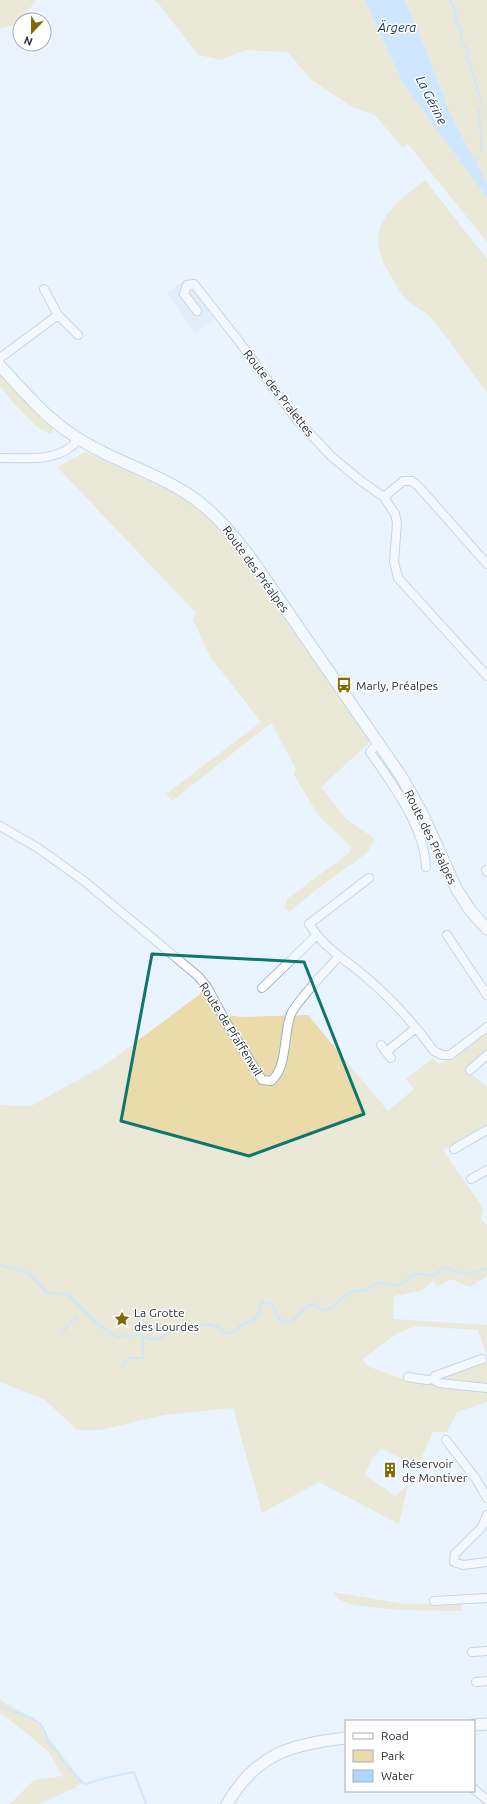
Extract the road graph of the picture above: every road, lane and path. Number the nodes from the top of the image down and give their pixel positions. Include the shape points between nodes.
1 (44, 289) dead end
2 (197, 310) dead end
3 (58, 315) junction
4 (78, 335) dead end
5 (0, 358) edge
6 (0, 366) edge
7 (79, 439) junction
8 (0, 458) edge
9 (384, 497) junction
10 (487, 564) edge
11 (487, 676) edge
12 (378, 743) junction
13 (0, 826) edge
14 (426, 867) dead end
15 (369, 878) dead end
16 (487, 929) edge
17 (317, 935) junction
18 (447, 935) dead end
19 (339, 956) junction
20 (262, 988) dead end
21 (487, 995) edge
22 (487, 1026) edge
23 (416, 1028) junction
24 (381, 1045) dead end
25 (487, 1055) edge
26 (470, 1070) dead end
27 (487, 1130) edge
28 (454, 1149) dead end
29 (487, 1170) edge
30 (472, 1179) dead end
31 (482, 1359) dead end
32 (408, 1377) dead end
33 (433, 1379) junction
34 (487, 1388) edge
35 (446, 1440) dead end
36 (487, 1498) edge
37 (487, 1515) edge
38 (487, 1562) edge
39 (487, 1598) edge
40 (434, 1601) dead end
41 (487, 1651) edge
42 (472, 1652) dead end
43 (487, 1681) edge
44 (476, 1682) dead end
45 (487, 1724) edge
46 (475, 1725) edge
47 (345, 1738) edge
48 (475, 1790) edge
49 (487, 1800) edge
50 (227, 1804) edge

1 - 3 street
2 - 9 street, Route des Pralettes via 184,294 187,285 194,284 293,414 332,457
3 - 4 street
3 - 5 street
6 - 7 main road, Route des Préalpes via 48,416
7 - 8 street via 54,456
7 - 12 main road, Route des Préalpes via 184,491 224,525 250,557
9 - 10 street via 403,481 412,481
9 - 11 street, Route des Pralettes via 397,522 394,562 398,578
12 - 14 street, Route des Préalpes via 370,752 393,786 420,835
12 - 16 main road, Route des Préalpes via 418,807 456,888 470,910
13 - 19 street, Route de Pfaffenwil via 38,848 84,881 198,976 262,1080 271,1081 276,1078 281,1067 292,1013
15 - 17 street via 309,924
17 - 19 street
17 - 20 street
18 - 21 street
19 - 23 street via 384,992
22 - 23 street via 450,1055 434,1051
23 - 24 street via 389,1055
25 - 26 street
27 - 28 street
29 - 30 street
31 - 33 street via 435,1376
32 - 33 street
33 - 34 street via 439,1383
35 - 36 street
37 - 38 street via 482,1527 455,1554 454,1562 463,1565
39 - 40 street
41 - 42 street
43 - 44 street
45 - 46 main road
47 - 50 main road via 298,1745 275,1754 250,1773
48 - 49 street

